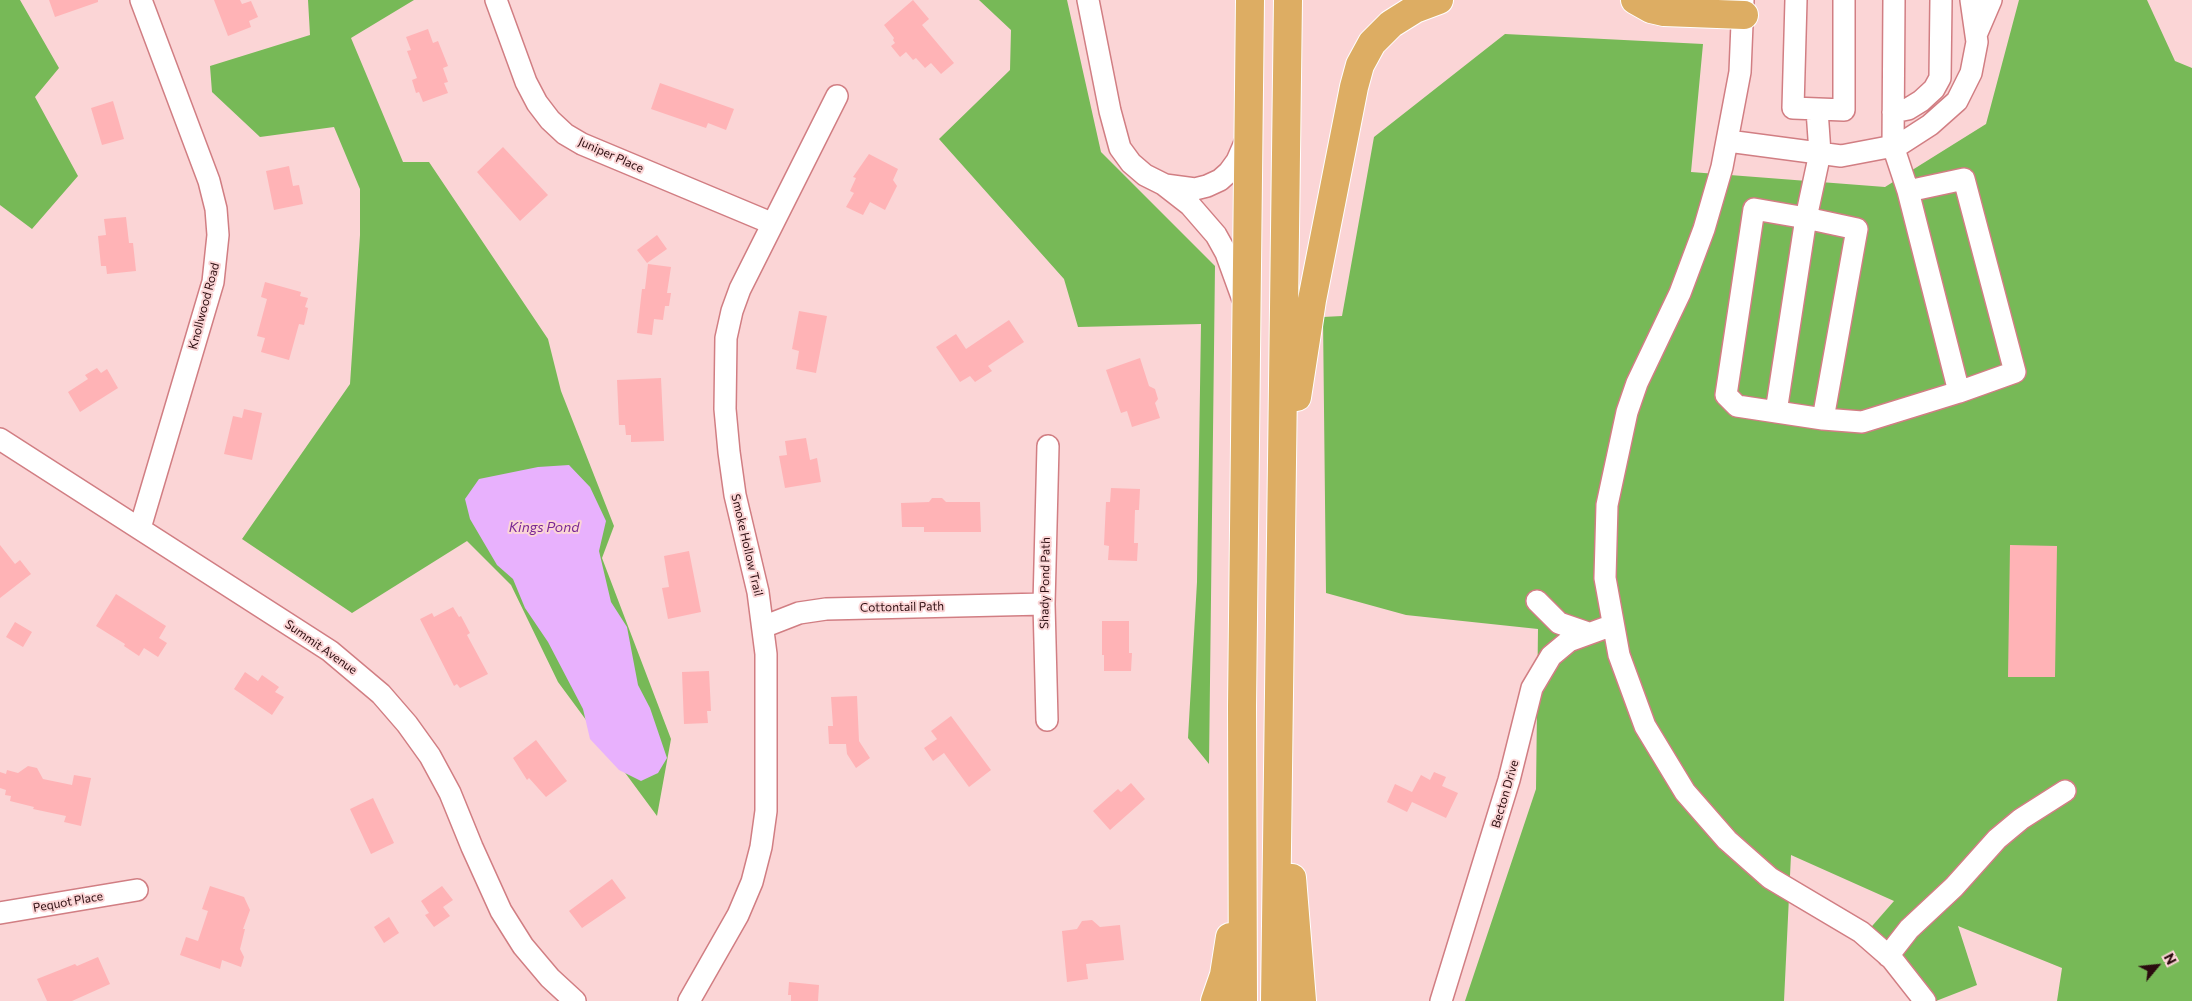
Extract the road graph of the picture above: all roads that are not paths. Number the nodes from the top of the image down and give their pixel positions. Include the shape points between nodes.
1 (141, 0) edge
2 (496, 0) edge
3 (1088, 0) edge
4 (1250, 0) edge
5 (1288, 0) edge
6 (1439, 0) edge
7 (1635, 0) edge
8 (1796, 0) edge
9 (1844, 0) edge
10 (1894, 0) edge
11 (1941, 0) edge
12 (1971, 0) edge
13 (1991, 0) edge
14 (1744, 8) edge
15 (1976, 35) junction
16 (837, 96) dead end
17 (1817, 110) junction
18 (1893, 112) junction
19 (1249, 134) junction
20 (1728, 141) junction
21 (1893, 146) junction
22 (1820, 153) junction
23 (1163, 184) junction
24 (1908, 191) junction
25 (1806, 218) junction
26 (771, 223) junction
27 (1246, 314) junction
28 (1959, 392) junction
29 (1776, 412) junction
30 (1823, 419) junction
31 (0, 439) edge
32 (1048, 446) dead end
33 (1282, 520) junction
34 (140, 528) junction
35 (1537, 601) dead end
36 (1044, 604) junction
37 (1613, 625) junction
38 (763, 627) junction
39 (1588, 634) junction
40 (1279, 658) junction
41 (1242, 706) junction
42 (1047, 720) dead end
43 (2065, 791) dead end
44 (137, 890) dead end
45 (0, 913) edge
46 (1888, 956) junction
47 (574, 1001) edge
48 (688, 1001) edge
49 (1216, 1001) edge
50 (1243, 1001) edge
51 (1275, 1001) edge
52 (1302, 1001) edge
53 (1441, 1001) edge
54 (1925, 1001) edge

1 - 34 street, Knollwood Road via 209,181 218,235 212,282
2 - 26 street, Juniper Place via 536,103 566,134 582,144
3 - 23 street via 1120,148 1138,169
4 - 19 highway
5 - 33 highway
6 - 33 highway via 1415,9 1391,24 1372,43 1356,76 1312,300
7 - 14 highway via 1664,12
8 - 17 street via 1793,108
9 - 17 street via 1844,110
10 - 18 street
11 - 18 street via 1940,78 1922,101 1908,109
12 - 15 street
13 - 15 street
14 - 20 street via 1740,72
15 - 21 street via 1971,73 1957,101 1930,125
16 - 26 street, Smoke Hollow Trail
17 - 22 street
18 - 21 street
19 - 23 street via 1237,161 1220,180 1194,189
19 - 27 highway
20 - 22 street
20 - 37 street via 1692,262 1637,382 1627,412 1607,504 1605,578
21 - 22 street via 1842,156
21 - 24 street
22 - 25 street
23 - 27 street via 1190,205 1216,235 1234,272
24 - 28 street
24 - 28 street via 1964,179 2015,372
25 - 29 street
25 - 29 street via 1754,209 1726,395 1737,406
25 - 30 street via 1857,229
26 - 38 street, Smoke Hollow Trail via 732,311 726,338 725,366 731,470
27 - 41 highway
28 - 30 street via 1862,422
29 - 30 street
31 - 34 street, Summit Avenue
32 - 36 street, Shady Pond Path
33 - 40 highway
34 - 47 street, Summit Avenue via 330,651 381,694 430,756 450,793 501,911 523,946
35 - 39 street via 1559,623
36 - 38 street, Cottontail Path via 826,609 799,614
36 - 42 street, Shady Pond Path
37 - 39 street, Becton Drive
37 - 46 street via 1619,656 1645,726 1685,792 1727,840 1770,878 1861,932
38 - 48 street, Smoke Hollow Trail via 767,778 761,847 752,882 738,915
39 - 53 street, Becton Drive via 1569,641 1551,656 1532,688 1504,798
40 - 51 highway
40 - 52 highway
41 - 49 highway via 1230,942
41 - 50 highway
43 - 46 street via 2021,818 1997,839 1954,887 1909,929
44 - 45 street, Pequot Place
46 - 54 street

